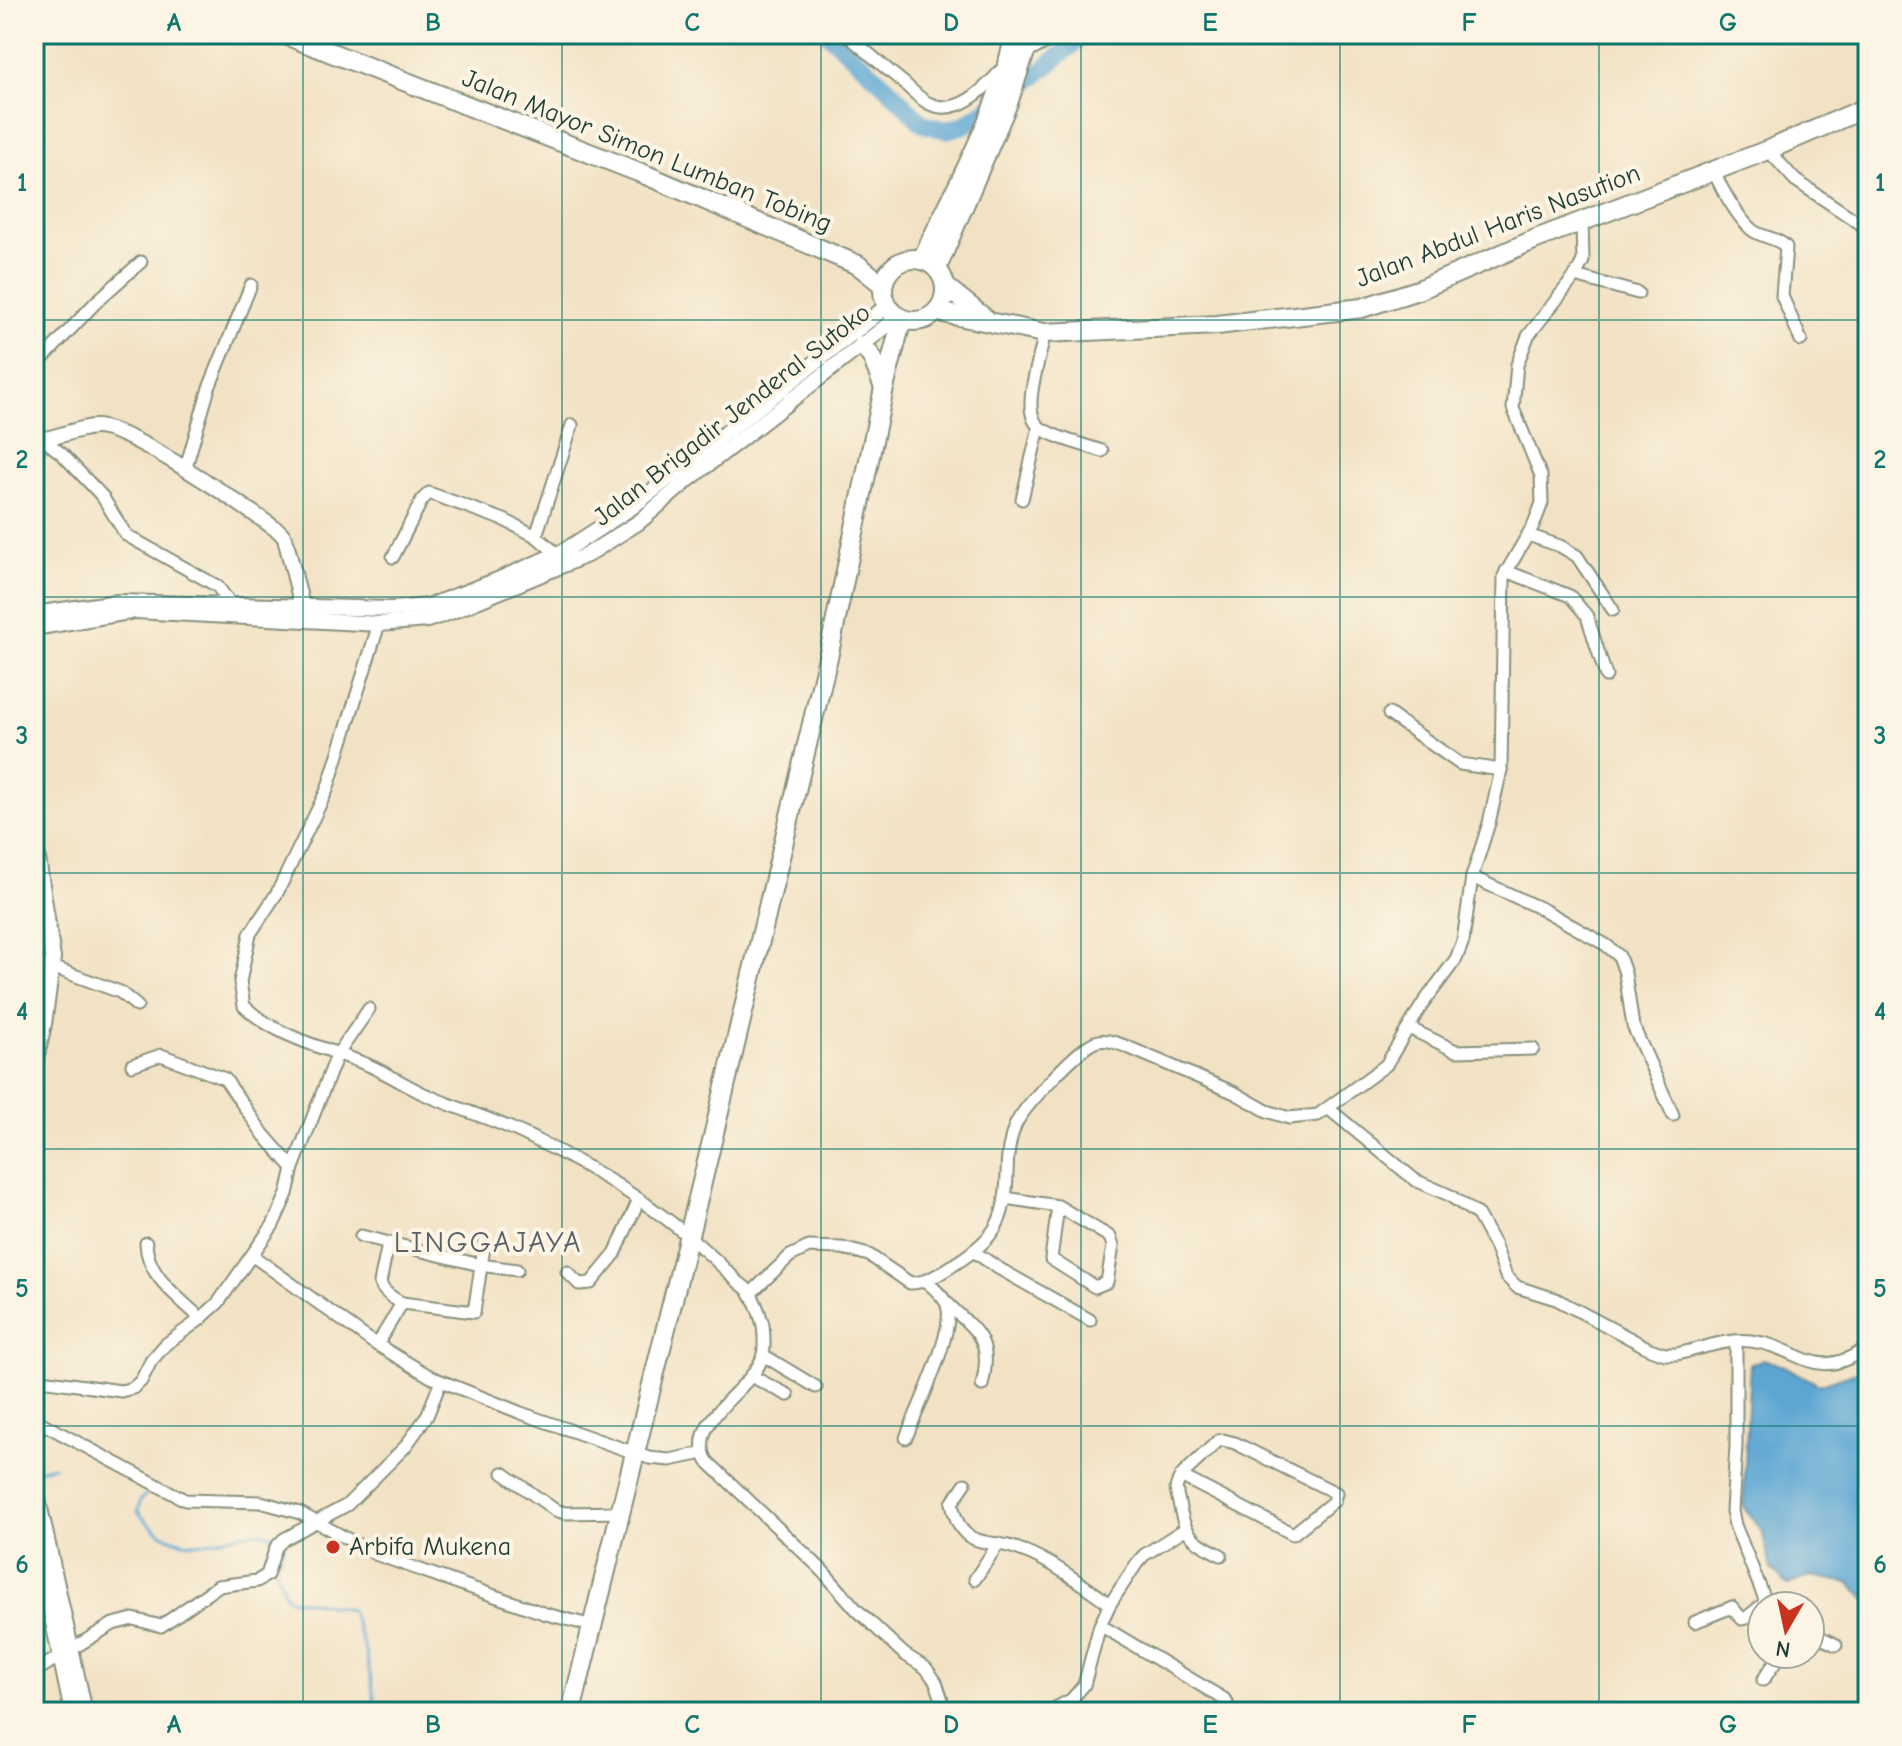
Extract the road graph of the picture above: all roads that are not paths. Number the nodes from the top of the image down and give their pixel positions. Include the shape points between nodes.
1 (283, 34) edge
2 (846, 34) edge
3 (1015, 34) edge
4 (1031, 34) edge
5 (1061, 34) edge
6 (1864, 34) edge
7 (1868, 39) edge
8 (1018, 62) junction
9 (1003, 97) junction
10 (1868, 107) edge
11 (984, 144) junction
12 (1768, 150) junction
13 (1713, 170) junction
14 (1582, 221) junction
15 (1868, 229) edge
16 (141, 262) dead end
17 (930, 264) junction
18 (858, 265) junction
19 (895, 265) junction
20 (1575, 276) junction
21 (251, 285) dead end
22 (883, 285) junction
23 (946, 287) junction
24 (1638, 293) dead end
25 (896, 314) junction
26 (931, 316) junction
27 (988, 320) junction
28 (1044, 333) junction
29 (1801, 340) dead end
30 (863, 345) junction
31 (894, 353) junction
32 (34, 368) edge
33 (884, 388) junction
34 (572, 425) dead end
35 (1039, 427) junction
36 (39, 441) edge
37 (1102, 451) dead end
38 (185, 470) junction
39 (1022, 499) dead end
40 (632, 507) junction
41 (639, 522) junction
42 (1528, 535) junction
43 (536, 536) junction
44 (557, 554) junction
45 (393, 557) dead end
46 (1506, 571) junction
47 (498, 587) junction
48 (302, 606) junction
49 (241, 608) junction
50 (1613, 610) dead end
51 (34, 614) edge
52 (379, 624) junction
53 (34, 628) edge
54 (1606, 676) dead end
55 (1389, 714) dead end
56 (1501, 770) junction
57 (34, 832) edge
58 (1472, 877) junction
59 (34, 927) edge
60 (40, 944) edge
61 (52, 967) junction
62 (34, 988) edge
63 (137, 1006) dead end
64 (369, 1009) dead end
65 (1409, 1028) junction
66 (1533, 1049) dead end
67 (337, 1055) junction
68 (132, 1065) dead end
69 (34, 1070) edge
70 (1329, 1109) junction
71 (1673, 1115) dead end
72 (293, 1168) junction
73 (1005, 1198) junction
74 (639, 1199) junction
75 (1058, 1206) junction
76 (689, 1234) junction
77 (361, 1236) dead end
78 (485, 1241) dead end
79 (146, 1243) dead end
80 (388, 1244) junction
81 (973, 1251) junction
82 (253, 1256) junction
83 (480, 1265) junction
84 (517, 1270) dead end
85 (567, 1272) dead end
86 (926, 1281) junction
87 (751, 1293) junction
88 (399, 1302) junction
89 (947, 1303) junction
90 (201, 1319) junction
91 (1090, 1320) dead end
92 (1736, 1342) junction
93 (374, 1343) junction
94 (1868, 1347) edge
95 (763, 1355) junction
96 (751, 1376) junction
97 (34, 1379) edge
98 (441, 1381) junction
99 (982, 1385) dead end
100 (816, 1387) dead end
101 (788, 1395) dead end
102 (34, 1419) edge
103 (906, 1438) dead end
104 (703, 1453) junction
105 (636, 1454) junction
106 (503, 1473) dead end
107 (1181, 1476) junction
108 (965, 1484) dead end
109 (35, 1486) edge
110 (622, 1512) junction
111 (315, 1522) junction
112 (1185, 1529) junction
113 (34, 1532) edge
114 (998, 1544) junction
115 (1221, 1555) dead end
116 (975, 1579) dead end
117 (1763, 1590) edge
118 (1110, 1604) junction
119 (1746, 1618) edge
120 (1695, 1622) dead end
121 (1100, 1625) junction
122 (593, 1626) junction
123 (1826, 1640) edge
124 (1836, 1645) dead end
125 (66, 1650) junction
126 (1770, 1670) edge
127 (34, 1672) edge
128 (1763, 1680) dead end
129 (72, 1712) edge
130 (85, 1712) edge
131 (571, 1712) edge
132 (946, 1712) edge
133 (1048, 1712) edge
134 (1223, 1712) edge

1 - 18 main road, Jalan Mayor Simon Lumban Tobing via 646,175
2 - 8 street via 926,102 944,107 980,92
3 - 8 main road
4 - 8 main road
5 - 8 street
6 - 7 street
8 - 9 main road
9 - 11 main road
9 - 11 main road via 987,124
10 - 12 main road, Jalan Abdul Haris Nasution
11 - 17 main road
12 - 13 main road, Jalan Abdul Haris Nasution
12 - 15 street via 1795,180
13 - 14 main road, Jalan Abdul Haris Nasution
13 - 29 street via 1751,229 1786,247 1782,296
14 - 20 street via 1584,254
14 - 28 main road, Jalan Abdul Haris Nasution via 1421,289 1362,308 1217,325
16 - 32 street
17 - 19 main road via 909,259
17 - 23 main road
18 - 19 main road, Jalan Mayor Simon Lumban Tobing
18 - 22 main road, Jalan Mayor Simon Lumban Tobing
19 - 22 main road
20 - 24 street
20 - 42 street via 1528,336 1517,365 1513,408 1537,465 1542,493
21 - 38 street via 209,388
22 - 25 main road
23 - 26 main road via 945,300
23 - 27 main road
25 - 26 main road
25 - 30 street, Jalan Brigadir Jenderal Sutoko
25 - 31 main road
25 - 40 street
26 - 27 main road, Jalan Abdul Haris Nasution
26 - 31 main road
27 - 28 main road, Jalan Abdul Haris Nasution
28 - 35 street via 1030,405 1031,419
30 - 33 main road
30 - 41 street, Jalan Brigadir Jenderal Sutoko
31 - 33 main road
33 - 76 main road via 829,653
34 - 43 street
35 - 37 street
35 - 39 street
36 - 38 street via 96,426 129,437
36 - 49 street via 62,454 102,496 126,535 217,586
38 - 48 street via 280,532
40 - 41 street
40 - 44 street
41 - 47 street, Jalan Brigadir Jenderal Sutoko via 587,555
42 - 46 street
42 - 50 street via 1577,556
43 - 44 street
43 - 45 street via 429,493
44 - 47 street
46 - 54 street via 1570,596 1587,616
46 - 56 street
47 - 48 street via 429,606
47 - 52 street, Jalan Brigadir Jenderal Sutoko via 427,620
48 - 49 street
49 - 51 street via 118,602
49 - 52 street, Jalan Brigadir Jenderal Sutoko
49 - 53 street, Jalan Brigadir Jenderal Sutoko via 135,611
52 - 67 street via 327,790 277,893 250,934 240,982 244,1006 254,1015
55 - 56 street via 1460,764
56 - 58 street
57 - 60 street
58 - 65 street via 1460,950
58 - 71 street via 1544,910 1619,956 1633,1026
59 - 60 street
60 - 61 street
60 - 62 street
61 - 63 street via 120,992
61 - 69 street
64 - 67 street
65 - 66 street via 1456,1051
65 - 70 street via 1386,1065
67 - 72 street
67 - 74 street via 526,1135
68 - 72 street via 161,1055 225,1079
70 - 73 street via 1289,1118 1125,1046 1096,1042 1069,1062 1015,1125
70 - 92 street via 1415,1180 1478,1215 1506,1276 1517,1287 1556,1299 1665,1354
72 - 82 street via 273,1225
73 - 75 street
73 - 81 street via 994,1231
74 - 76 street
74 - 85 street via 615,1254 591,1283 579,1284
75 - 75 street via 1110,1237 1113,1246 1104,1285 1095,1287 1051,1259
76 - 87 street
76 - 105 main road
77 - 80 street
78 - 83 street
79 - 90 street via 157,1277
80 - 83 street
80 - 88 street via 380,1283
81 - 86 street
81 - 91 street
82 - 90 street
82 - 93 street
83 - 84 street
83 - 88 street via 474,1312
86 - 87 street via 910,1283 854,1250 809,1247 790,1256
86 - 89 street
87 - 95 street via 761,1316
88 - 93 street
89 - 99 street via 985,1345
89 - 103 street via 945,1334
90 - 97 street via 166,1344 133,1388 121,1391
92 - 94 street via 1760,1343 1818,1365 1839,1363
92 - 117 street via 1732,1511
93 - 98 street
95 - 96 street
95 - 100 street
96 - 101 street
96 - 104 street via 711,1421
98 - 105 street
98 - 111 street via 427,1416 405,1447 347,1505
102 - 111 street via 185,1500 261,1502
104 - 105 street via 670,1460
104 - 132 street via 856,1609 926,1668
105 - 110 main road
106 - 110 street via 555,1510
107 - 107 street via 1293,1534 1337,1497 1229,1440 1218,1441
107 - 112 street via 1176,1489
108 - 114 street via 952,1503 956,1521 977,1542
109 - 125 street
110 - 122 main road
111 - 122 street via 375,1554
111 - 125 street via 280,1543 267,1575 257,1581 218,1586 161,1626 133,1619 113,1624
112 - 115 street
112 - 118 street via 1144,1555
113 - 125 street
114 - 116 street
114 - 118 street via 1039,1559
118 - 121 street
119 - 120 street via 1732,1607
121 - 133 street via 1084,1685 1071,1700
121 - 134 street via 1224,1699
122 - 131 main road
123 - 124 street
125 - 127 street
125 - 129 street
125 - 130 street
126 - 128 street

